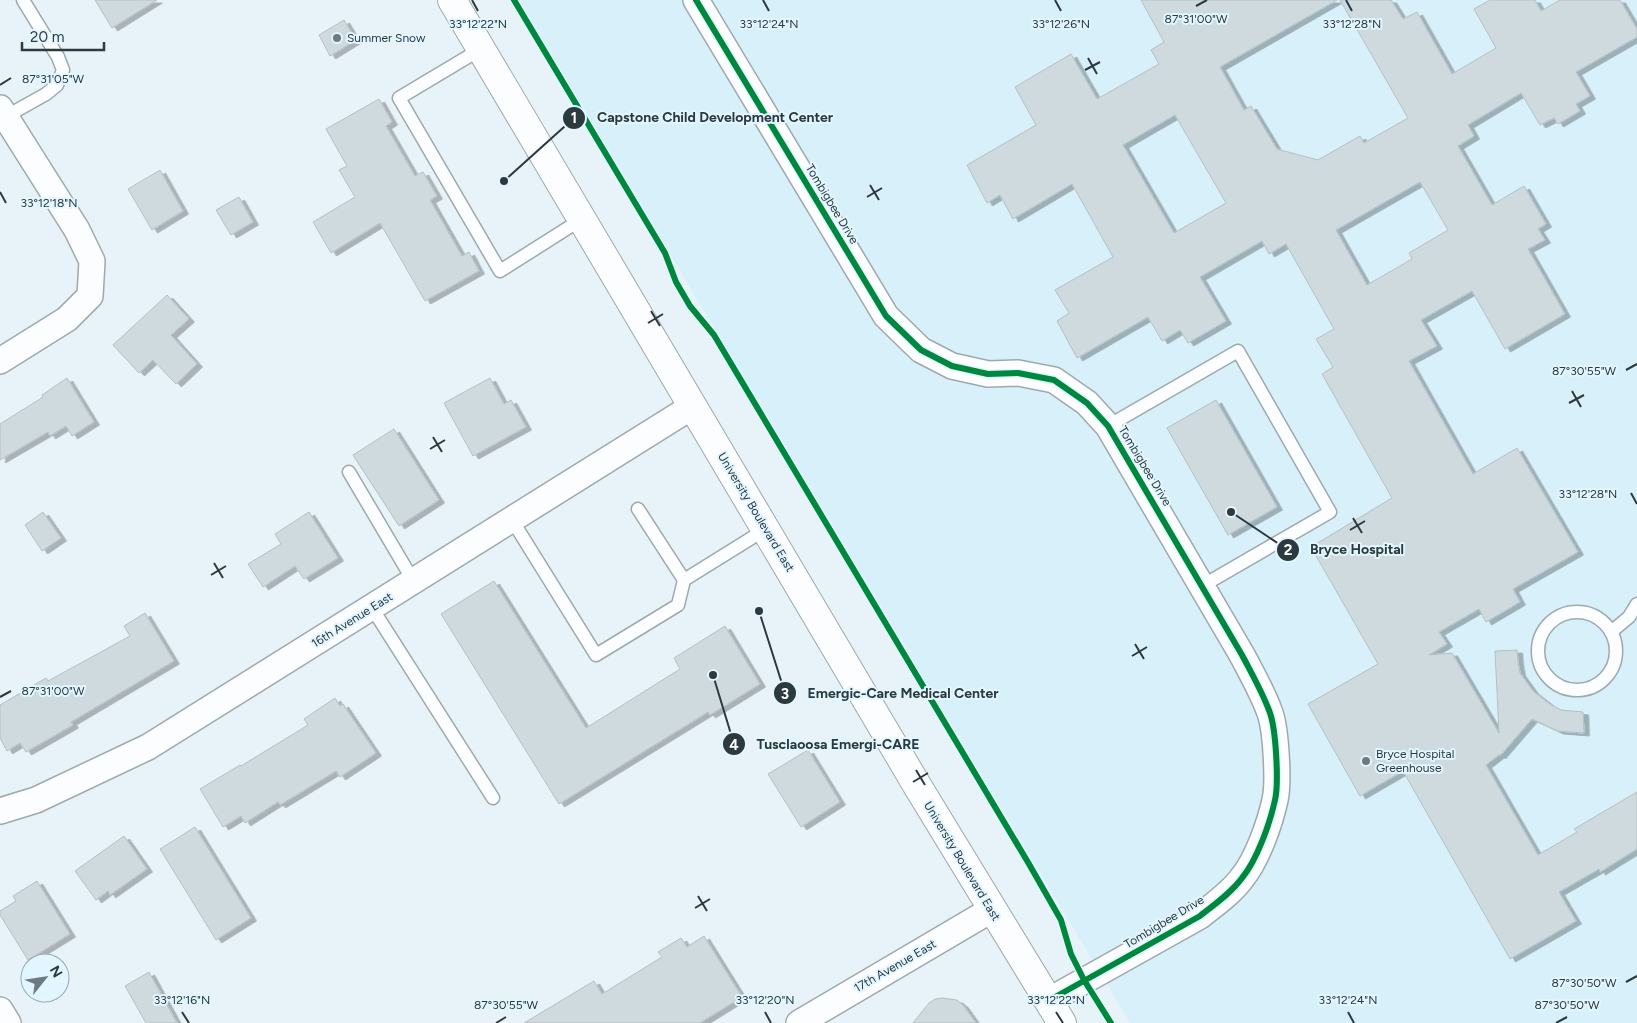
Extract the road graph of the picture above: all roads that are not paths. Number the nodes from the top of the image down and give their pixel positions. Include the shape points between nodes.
1 (23, 0) edge
2 (452, 0) edge
3 (696, 0) edge
4 (481, 49) junction
5 (3, 112) edge
6 (582, 219) junction
7 (0, 361) edge
8 (693, 406) junction
9 (1108, 426) junction
10 (349, 472) dead end
11 (638, 509) dead end
12 (512, 520) junction
13 (766, 529) junction
14 (684, 580) junction
15 (414, 582) junction
16 (1202, 586) junction
17 (1637, 604) edge
18 (372, 608) junction
19 (1611, 632) junction
20 (493, 798) dead end
21 (0, 811) edge
22 (991, 910) junction
23 (0, 1010) edge
24 (1055, 1012) edge
25 (8, 1023) edge
26 (799, 1023) edge

1 - 5 lane via 63,70 56,85 46,94
2 - 4 main road, University Boulevard East
3 - 9 street, Tombigbee Drive via 886,316 921,350 952,366 988,374 1018,373 1054,380 1087,403
4 - 6 main road, University Boulevard East
4 - 6 lane via 399,98 500,271
5 - 7 street via 77,230 92,261 90,296 67,319
6 - 8 main road, University Boulevard East
8 - 12 street, 16th Avenue East
8 - 13 main road, University Boulevard East
9 - 16 street, Tombigbee Drive
9 - 16 lane via 1238,351 1330,512
10 - 15 lane
11 - 14 lane
12 - 14 lane via 596,655 678,605
12 - 15 street, 16th Avenue East
13 - 14 lane
13 - 22 main road, University Boulevard East
15 - 18 street, 16th Avenue East
16 - 24 street, Tombigbee Drive via 1258,684 1271,715 1276,748 1275,799 1259,849 1243,877 1200,916
17 - 19 lane
18 - 20 lane
18 - 21 street, 16th Avenue East via 148,747 36,800
19 - 19 lane via 1616,644 1616,657 1604,680 1594,687 1568,689 1547,676 1540,664 1540,639 1555,618 1567,613 1592,614
22 - 24 main road, University Boulevard East
22 - 26 street, 17th Avenue East
23 - 25 street

